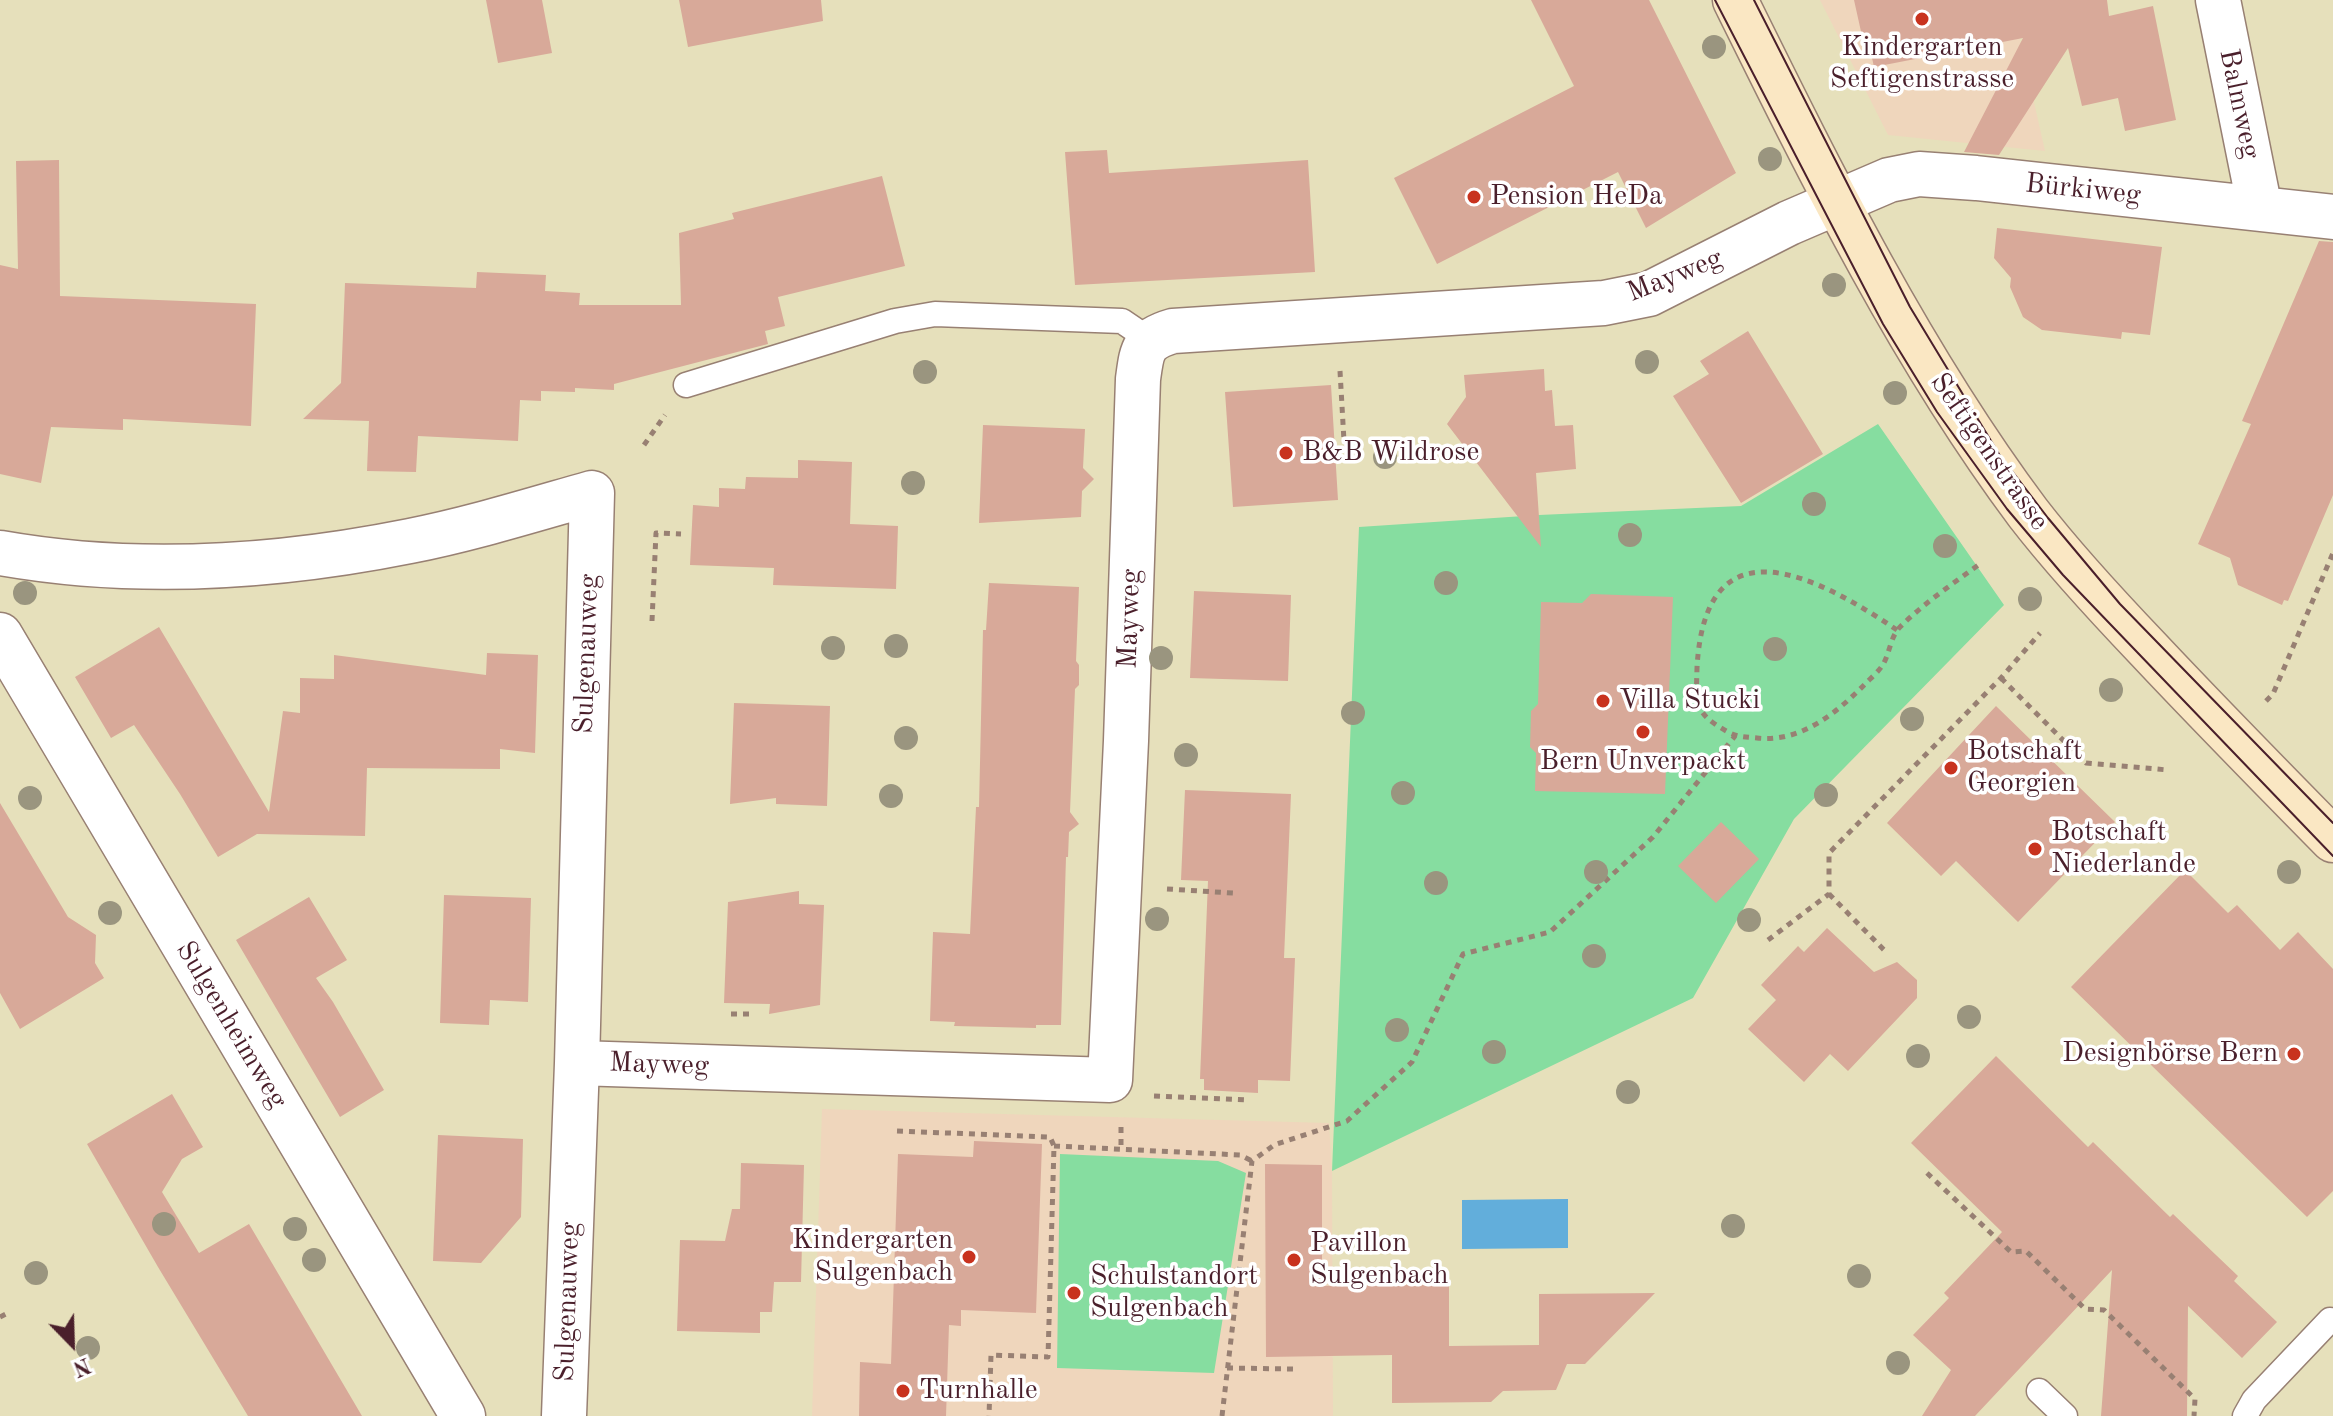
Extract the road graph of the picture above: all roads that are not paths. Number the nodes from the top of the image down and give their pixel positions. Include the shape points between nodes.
1 (1735, 0) edge
2 (2218, 0) edge
3 (1837, 203) junction
4 (2260, 209) junction
5 (2333, 217) edge
6 (1150, 340) junction
7 (686, 385) dead end
8 (0, 553) edge
9 (0, 635) edge
10 (2333, 840) edge
11 (577, 1063) junction
12 (2330, 1320) dead end
13 (2039, 1391) dead end
14 (463, 1416) edge
15 (564, 1416) edge
16 (2065, 1416) edge
17 (2245, 1416) edge

1 - 3 main road, Seftigenstrasse
2 - 4 street, Balmweg
3 - 4 street, Bürkiweg via 1889,180 1919,174
3 - 6 street, Mayweg via 1649,294 1604,303 1173,331
3 - 10 main road, Seftigenstrasse via 1945,392 2030,515 2100,599
4 - 5 street, Bürkiweg
6 - 7 lane via 1122,321 935,314 895,321
6 - 11 street, Mayweg via 1138,379 1110,1080
8 - 11 street, Sulgenauweg via 165,568 294,560 423,538 592,493
9 - 14 street, Sulgenheimweg
11 - 15 street, Sulgenauweg
12 - 17 lane
13 - 16 lane

